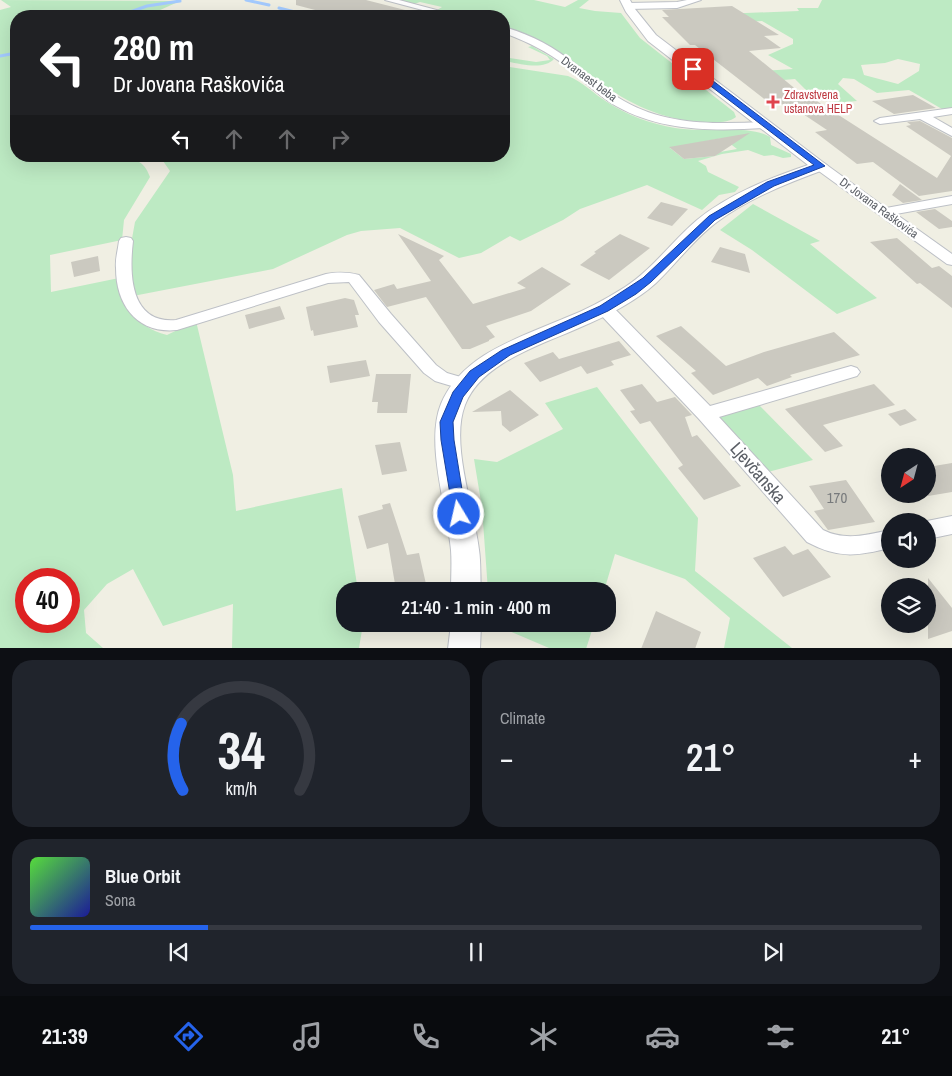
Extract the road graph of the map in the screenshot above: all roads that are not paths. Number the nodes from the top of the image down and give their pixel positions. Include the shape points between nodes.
1 (388, 0) edge
2 (697, 0) edge
3 (626, 3) edge
4 (430, 10) edge
5 (510, 32) edge
6 (952, 111) edge
7 (922, 115) junction
8 (880, 121) dead end
9 (766, 125) junction
10 (952, 133) edge
11 (820, 166) junction
12 (952, 200) edge
13 (884, 212) junction
14 (126, 241) dead end
15 (952, 261) edge
16 (604, 308) junction
17 (850, 372) dead end
18 (465, 384) junction
19 (706, 414) junction
20 (952, 525) edge
21 (936, 528) edge
22 (881, 541) edge
23 (466, 582) edge
24 (465, 632) edge
25 (464, 648) edge

1 - 4 street
2 - 3 street via 677,5
3 - 9 street, Dr Jovana Raškovića via 652,38
5 - 9 street, Dvanaest beba via 555,53 601,90 628,108 651,117 693,126
6 - 7 street
7 - 8 street
7 - 10 street
9 - 11 street, Dr Jovana Raškovića
11 - 13 street, Dr Jovana Raškovića
11 - 16 street via 770,184 712,218 647,280
12 - 13 street
13 - 15 street, Dr Jovana Raškovića
14 - 18 street via 123,268 128,290 145,322 166,327 177,325 326,279 349,276 430,369 441,377
16 - 18 street via 506,352
16 - 19 street, Ljevčanska
17 - 19 street
18 - 23 street via 451,408 447,440 465,550
19 - 22 street, Ljevčanska via 809,531 824,542 842,548
20 - 21 street
24 - 25 street

